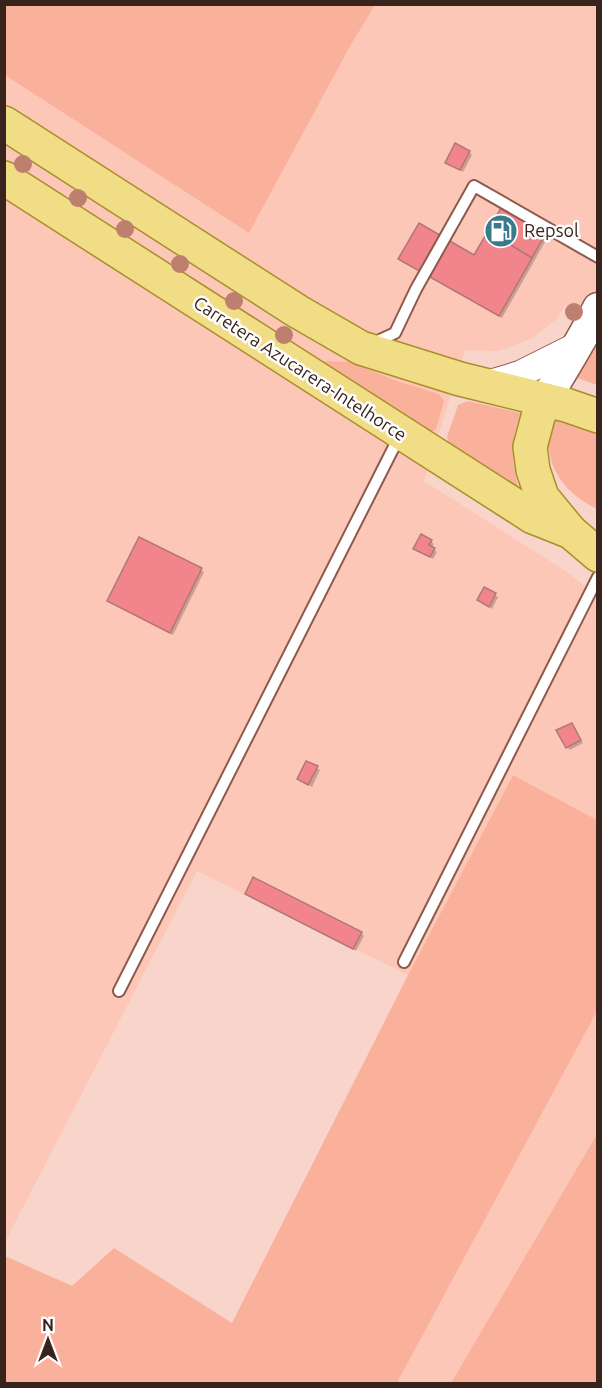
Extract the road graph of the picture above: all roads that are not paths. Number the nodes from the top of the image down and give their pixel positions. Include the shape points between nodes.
1 (4, 123) edge
2 (4, 178) edge
3 (597, 257) edge
4 (589, 328) edge
5 (361, 348) junction
6 (484, 385) junction
7 (545, 400) junction
8 (597, 416) edge
9 (401, 434) junction
10 (584, 535) edge
11 (597, 555) edge
12 (597, 577) edge
13 (404, 962) dead end
14 (119, 991) dead end

1 - 5 main road
2 - 9 main road, Carretera Azucarera-Intelhorce
3 - 5 lane via 474,186 395,333
4 - 6 street via 520,374
4 - 7 main road
5 - 6 main road
6 - 7 main road
7 - 8 main road
7 - 10 main road via 530,447 532,470 542,497
9 - 10 main road, Carretera Azucarera-Intelhorce via 532,517
9 - 14 lane
10 - 11 main road, Carretera Azucarera-Intelhorce
12 - 13 lane

